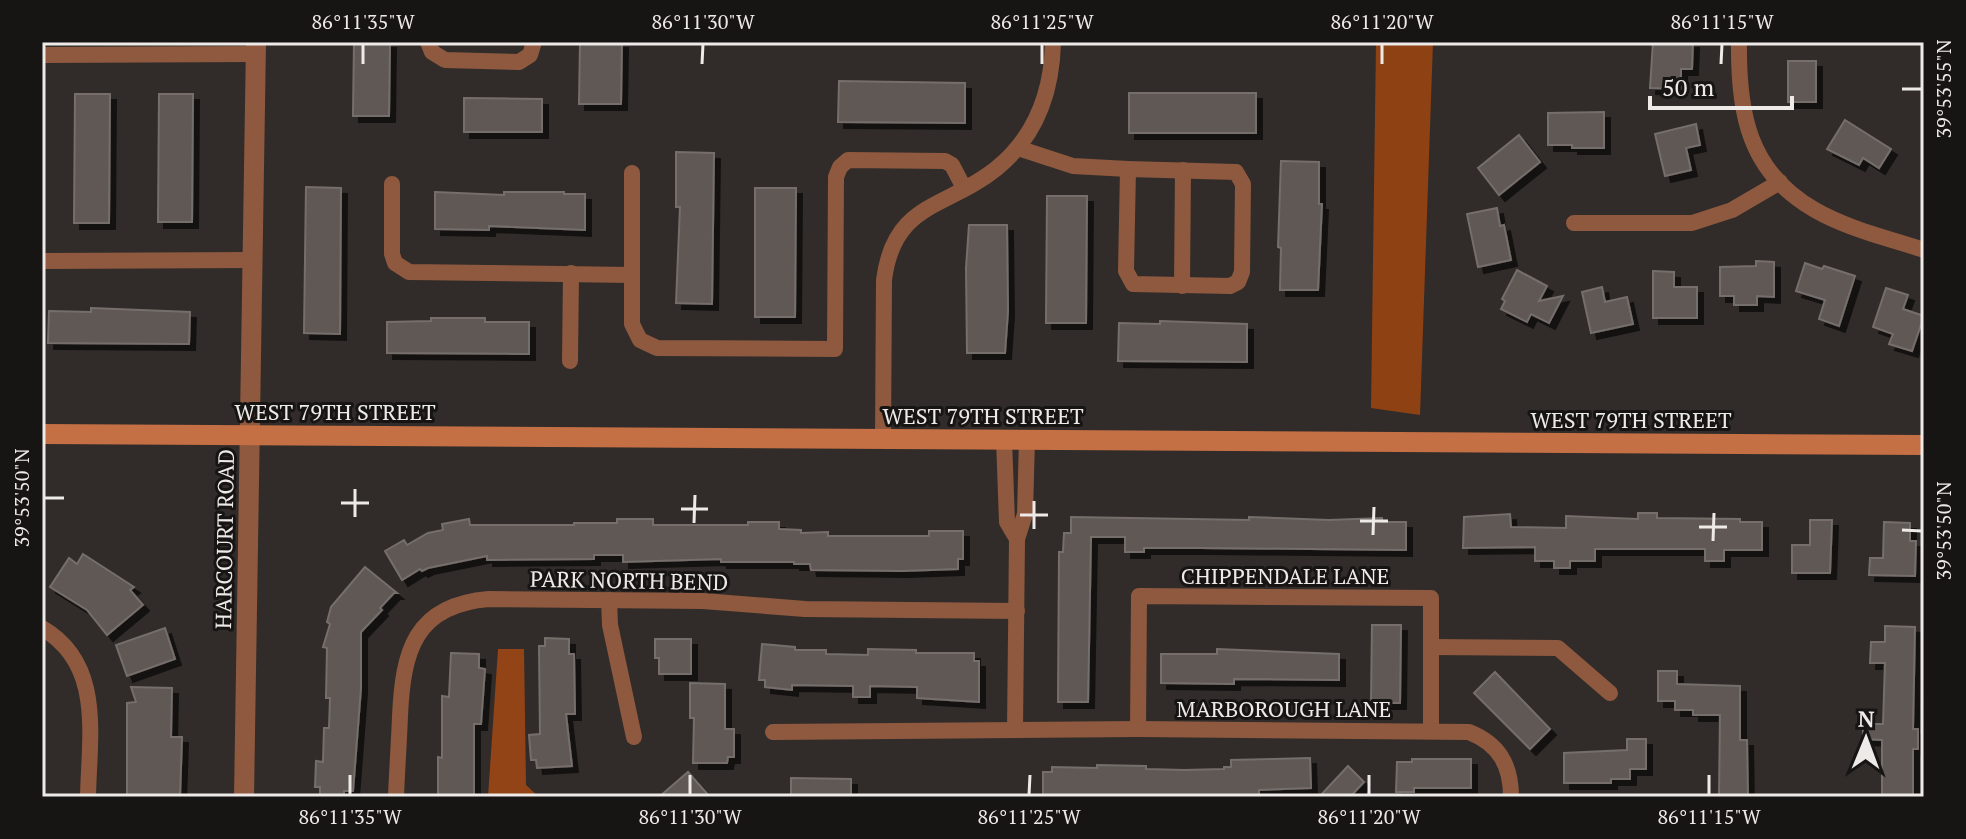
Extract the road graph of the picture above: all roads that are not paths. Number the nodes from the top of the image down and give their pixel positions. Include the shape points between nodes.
1 (428, 42) edge
2 (534, 42) edge
3 (1053, 42) edge
4 (1739, 42) edge
5 (256, 48) edge
6 (42, 55) edge
7 (1018, 148) junction
8 (1128, 169) junction
9 (1183, 170) junction
10 (632, 173) dead end
11 (1780, 182) junction
12 (392, 184) dead end
13 (964, 188) junction
14 (1574, 223) dead end
15 (1924, 250) edge
16 (252, 260) junction
17 (42, 261) edge
18 (571, 273) junction
19 (631, 275) junction
20 (1182, 286) junction
21 (570, 361) dead end
22 (42, 434) edge
23 (250, 435) junction
24 (883, 439) junction
25 (1004, 439) junction
26 (1027, 439) junction
27 (1924, 445) edge
28 (1017, 539) junction
29 (609, 600) junction
30 (1017, 611) junction
31 (42, 628) edge
32 (1431, 647) junction
33 (1610, 693) dead end
34 (1138, 729) junction
35 (1015, 730) junction
36 (1431, 730) junction
37 (773, 732) dead end
38 (634, 737) dead end
39 (88, 797) edge
40 (244, 797) edge
41 (396, 797) edge
42 (1511, 797) edge

1 - 2 street via 445,60 519,62 530,55
3 - 7 street via 1045,98
4 - 11 street via 1739,92 1747,128
5 - 6 street
5 - 16 street, HARCOURT ROAD
7 - 8 street via 1073,166
7 - 13 street
8 - 9 street
8 - 20 street via 1128,278 1139,285
9 - 20 street
9 - 20 street via 1231,171 1243,184 1240,280 1230,286
10 - 19 street
11 - 14 street via 1732,210 1692,223
11 - 15 street via 1821,214
12 - 18 street via 392,254 406,270
13 - 19 street via 945,161 848,160 842,165 836,177 835,349 648,345 632,324
13 - 24 street via 918,212 888,257
16 - 17 street
16 - 23 street, HARCOURT ROAD
18 - 19 street
18 - 21 street
22 - 23 main road, WEST 79TH STREET
23 - 24 main road, WEST 79TH STREET
23 - 40 street, HARCOURT ROAD
24 - 25 main road, WEST 79TH STREET
25 - 26 main road, WEST 79TH STREET
25 - 28 street via 1007,522
26 - 27 main road, WEST 79TH STREET
26 - 28 street via 1025,514
28 - 30 street
29 - 30 street, PARK NORTH BEND
29 - 38 street
29 - 41 street, PARK NORTH BEND via 476,600 452,606 431,620 410,648 403,670
30 - 35 street
31 - 39 street via 80,666 87,685
32 - 33 street via 1558,648
32 - 34 street, CHIPPENDALE LANE via 1431,598 1139,596
32 - 36 street, CHIPPENDALE LANE
34 - 35 street, MARBOROUGH LANE
34 - 36 street, MARBOROUGH LANE
35 - 37 street, MARBOROUGH LANE
36 - 42 street, MARBOROUGH LANE via 1480,737 1509,769

